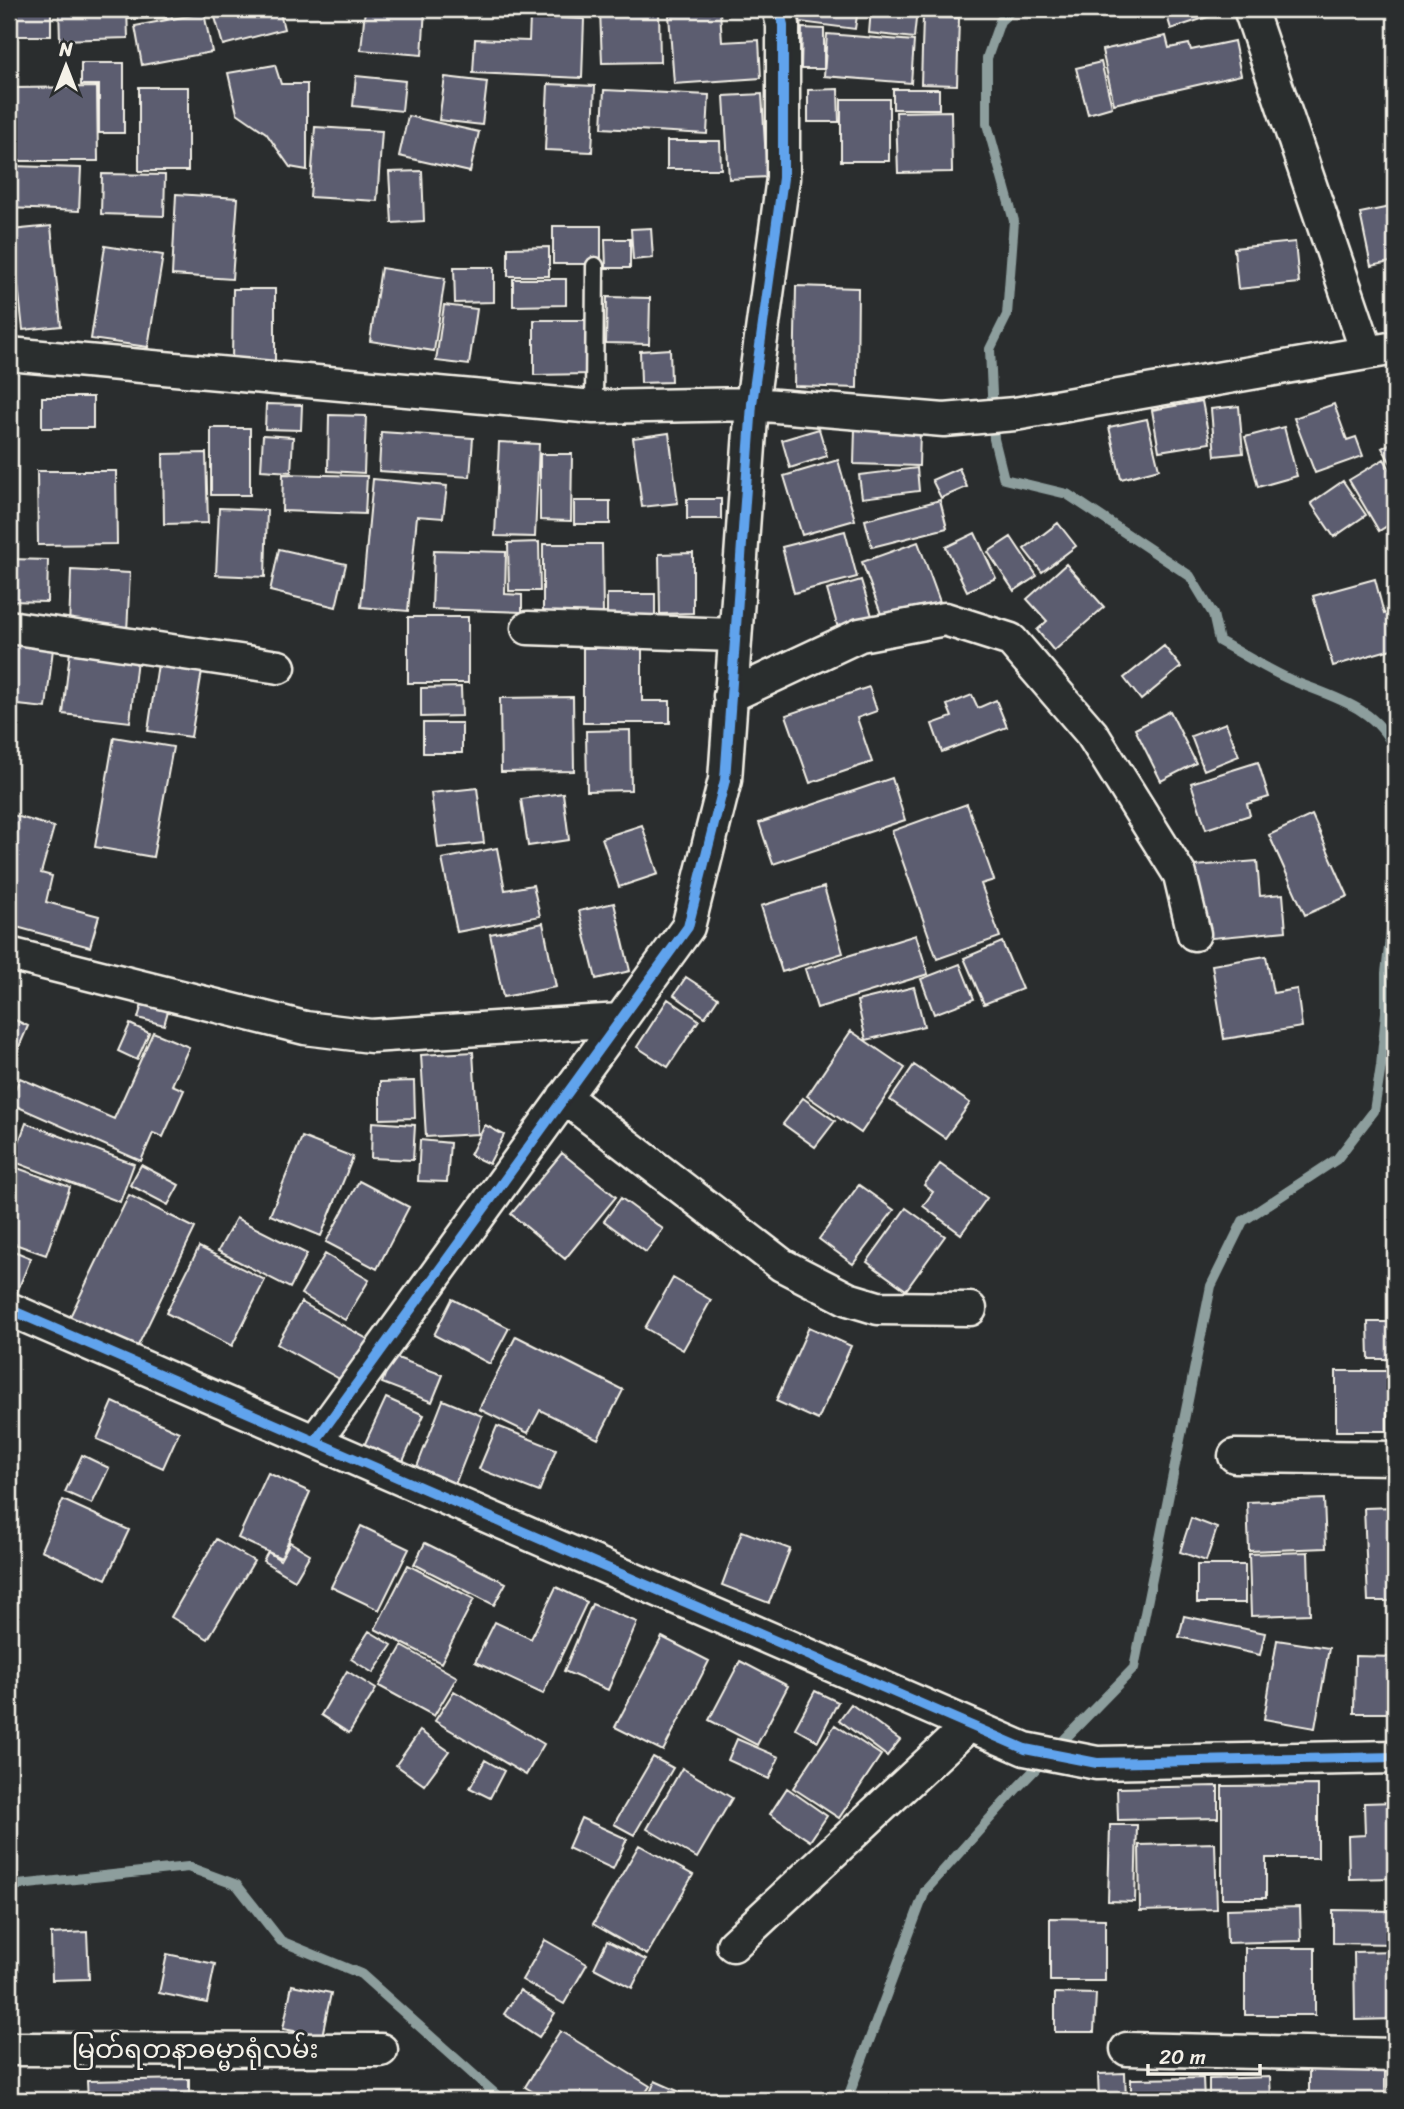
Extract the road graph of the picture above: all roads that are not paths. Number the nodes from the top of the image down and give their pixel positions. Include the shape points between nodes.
1 (779, 9) edge
2 (1250, 9) edge
3 (595, 266) dead end
4 (1381, 350) edge
5 (9, 354) edge
6 (752, 404) junction
7 (594, 407) junction
8 (9, 627) edge
9 (528, 628) dead end
10 (734, 635) junction
11 (279, 667) dead end
12 (730, 696) junction
13 (1194, 934) dead end
14 (9, 954) edge
15 (621, 1020) junction
16 (564, 1097) junction
17 (9, 1309) edge
18 (970, 1309) dead end
19 (316, 1440) junction
20 (1235, 1456) dead end
21 (1395, 1458) edge
22 (968, 1726) junction
23 (1395, 1757) edge
24 (733, 1945) dead end
25 (9, 2049) edge
26 (1126, 2049) dead end
27 (382, 2050) dead end
28 (1395, 2055) edge

1 - 6 street via 783,25 783,178
2 - 4 street
3 - 7 lane
4 - 6 street via 976,419
5 - 7 street
6 - 7 street
6 - 10 street
8 - 11 street
9 - 10 street
10 - 12 street
12 - 13 street via 860,635 945,619 1011,640 1092,734 1180,875
12 - 15 street via 725,780 688,927
14 - 15 street via 305,1028 358,1034
15 - 16 street
16 - 18 street via 793,1271 848,1299 878,1308
16 - 19 street
17 - 19 street
19 - 22 street
20 - 21 street
22 - 23 street via 1025,1749 1097,1763
22 - 24 street
25 - 27 street, မြတ်ရတနာဓမ္မာရုံလမ်း
26 - 28 street

